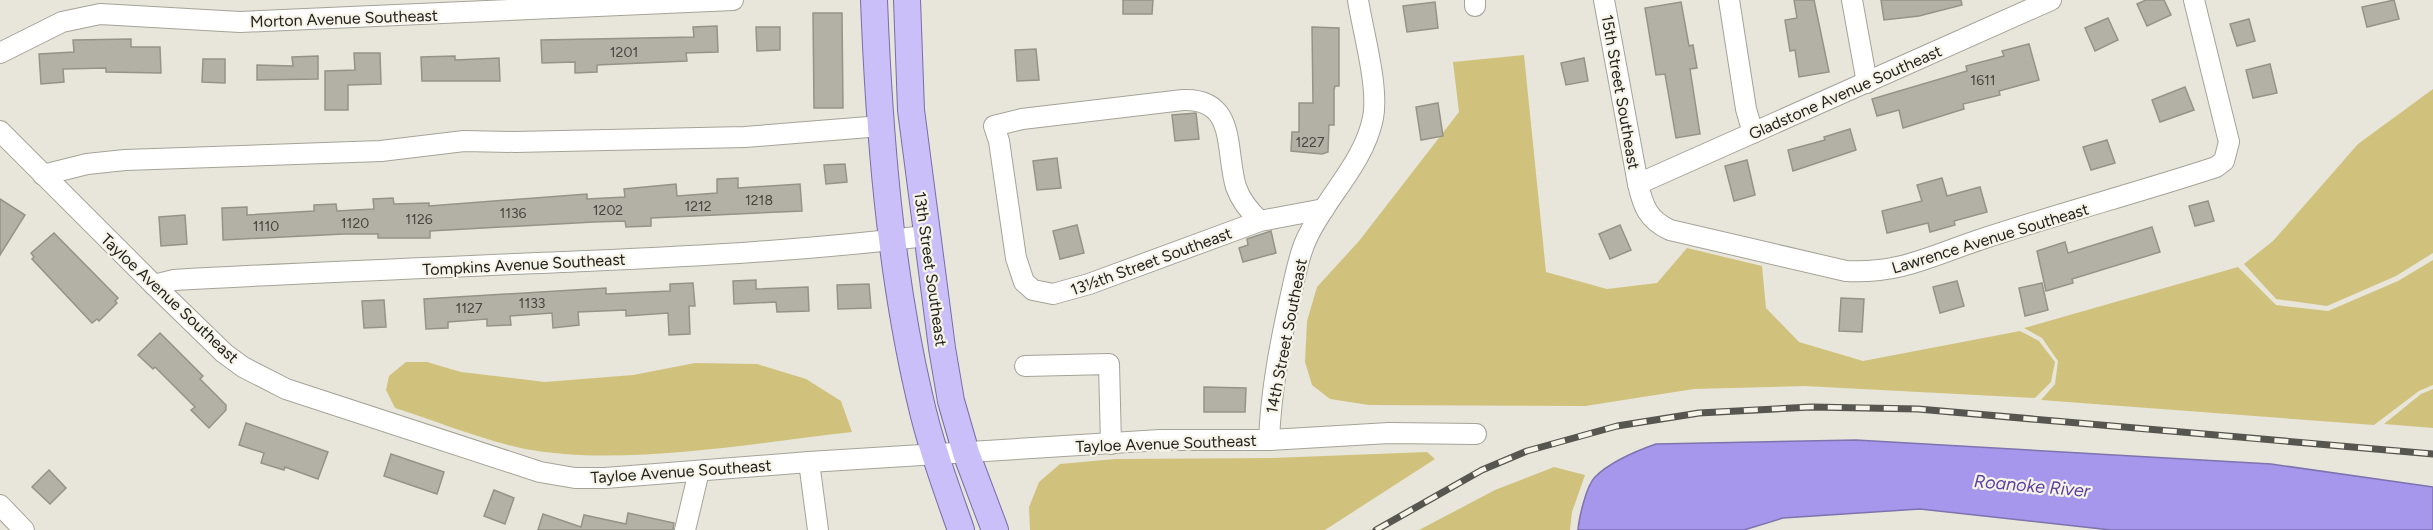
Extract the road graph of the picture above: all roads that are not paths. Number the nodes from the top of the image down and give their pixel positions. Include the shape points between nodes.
1 (726, 0) edge
2 (733, 0) edge
3 (874, 0) edge
4 (907, 0) edge
5 (1358, 0) edge
6 (1604, 0) edge
7 (1729, 0) edge
8 (1852, 0) edge
9 (2051, 0) edge
10 (2194, 0) edge
11 (592, 4) edge
12 (362, 9) edge
13 (0, 53) edge
14 (1867, 83) junction
15 (881, 126) junction
16 (0, 131) edge
17 (1754, 133) junction
18 (43, 175) junction
19 (1638, 184) junction
20 (1324, 209) junction
21 (1260, 221) junction
22 (925, 236) junction
23 (894, 240) junction
24 (154, 285) junction
25 (1025, 366) dead end
26 (1476, 434) dead end
27 (1269, 440) junction
28 (1111, 444) junction
29 (966, 453) junction
30 (934, 455) junction
31 (809, 462) junction
32 (699, 471) junction
33 (0, 505) edge
34 (24, 530) edge
35 (685, 530) edge
36 (818, 530) edge
37 (961, 530) edge
38 (995, 530) edge

1 - 2 street, Morton Avenue Southeast
1 - 11 street, Morton Avenue Southeast
3 - 15 main road, 13th Street Southeast
4 - 22 main road, 13th Street Southeast via 911,110
5 - 20 street, 14th Street Southeast via 1374,96 1373,115 1361,150
6 - 19 street, 15th Street Southeast
7 - 17 street via 1746,109
8 - 14 street
9 - 14 street, Gladstone Avenue Southeast
10 - 19 street, Lawrence Avenue Southeast via 2229,142 2228,152 2216,167 1978,240 1918,263 1870,272 1846,271 1670,230 1650,218
11 - 12 street, Morton Avenue Southeast
12 - 13 street, Morton Avenue Southeast via 240,22 81,16
14 - 17 street, Gladstone Avenue Southeast
15 - 18 street via 745,136 464,141 369,151 116,161
15 - 23 main road, 13th Street Southeast
16 - 18 street, Tayloe Avenue Southeast
17 - 19 street, Gladstone Avenue Southeast
18 - 24 street, Tayloe Avenue Southeast
20 - 21 street, 13½th Street Southeast
20 - 27 street, 14th Street Southeast via 1299,259 1279,355
21 - 21 street, 13½th Street Southeast via 1241,199 1223,119 1208,103 1183,100 1022,119 994,126 1019,272 1033,290 1044,294 1067,292
22 - 23 street, Tompkins Avenue Southeast
22 - 29 main road, 13th Street Southeast via 951,400
23 - 24 street, Tompkins Avenue Southeast via 710,256 307,273 174,280
23 - 30 main road, 13th Street Southeast via 918,388
24 - 32 street, Tayloe Avenue Southeast via 224,353 286,389 540,472 605,478
25 - 28 street via 1109,364
26 - 27 street, Tayloe Avenue Southeast via 1389,433
27 - 28 street, Tayloe Avenue Southeast
28 - 29 street, Tayloe Avenue Southeast
29 - 30 street, Tayloe Avenue Southeast
29 - 38 main road, 13th Street Southeast
30 - 31 street, Tayloe Avenue Southeast
30 - 37 main road, 13th Street Southeast
31 - 32 street, Tayloe Avenue Southeast
31 - 36 street
32 - 35 street
33 - 34 street

